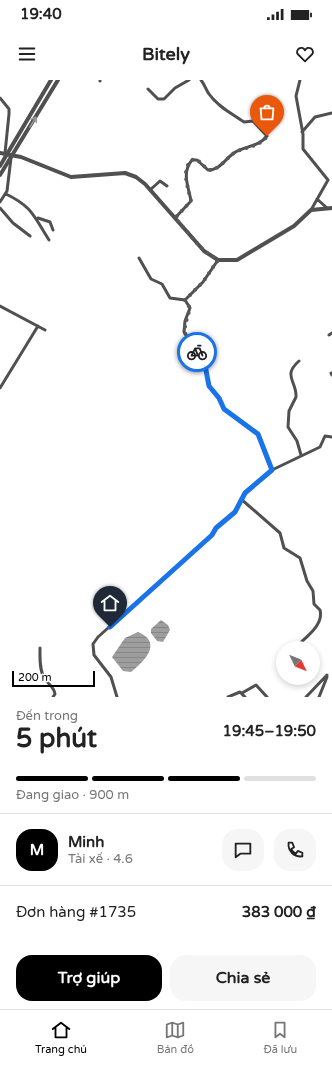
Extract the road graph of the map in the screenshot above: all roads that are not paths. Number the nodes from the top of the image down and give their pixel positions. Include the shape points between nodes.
1 (51, 80) edge
2 (58, 80) edge
3 (189, 80) edge
4 (201, 80) edge
5 (300, 80) edge
6 (148, 89) dead end
7 (0, 98) edge
8 (332, 113) edge
9 (302, 132) junction
10 (4, 153) edge
11 (12, 157) junction
12 (0, 166) edge
13 (0, 175) edge
14 (167, 186) dead end
15 (150, 190) junction
16 (6, 194) junction
17 (317, 199) junction
18 (0, 202) edge
19 (0, 208) edge
20 (330, 208) edge
21 (311, 210) junction
22 (38, 218) junction
23 (175, 218) junction
24 (52, 230) dead end
25 (30, 236) dead end
26 (49, 240) dead end
27 (139, 258) dead end
28 (218, 260) junction
29 (185, 300) junction
30 (0, 306) edge
31 (38, 326) junction
32 (46, 330) dead end
33 (299, 361) dead end
34 (0, 388) edge
35 (332, 437) edge
36 (301, 455) junction
37 (272, 470) junction
38 (241, 499) junction
39 (302, 641) edge
40 (40, 648) dead end
41 (327, 675) junction
42 (332, 676) edge
43 (315, 688) junction
44 (321, 692) junction
45 (242, 693) junction
46 (53, 697) edge
47 (117, 697) edge
48 (228, 697) edge
49 (244, 697) edge
50 (267, 697) edge
51 (306, 697) edge
52 (319, 697) edge

1 - 10 street
11 -> 2 street
3 - 6 street via 175,88 164,99 158,99
4 - 23 street via 207,86 208,94 227,112 244,122 253,121 267,136 251,147 234,153 213,170 208,170 197,160 192,160 188,166 186,180 191,201
5 - 9 street via 296,96
7 - 10 street via 10,114
8 - 9 street via 314,117
9 - 17 street via 303,149 328,180
10 - 11 street
10 - 12 street
11 - 13 street
11 - 15 street via 76,178 128,173
11 - 16 street
14 - 15 street via 160,181
15 - 23 street
16 - 18 street
16 - 22 street via 21,202
17 - 20 street
17 - 21 street
19 - 25 street via 13,223
20 - 21 street
21 - 28 street via 294,226 236,260
22 - 24 street via 50,222
22 - 26 street
23 - 28 street via 204,251
27 - 29 street via 152,281 162,284 170,298
28 - 29 street via 203,282
29 - 37 street via 190,308 184,327 190,344 204,362 209,386 224,409 258,434
30 - 31 street
31 - 32 street
31 - 34 street
33 - 36 street via 292,369 290,378 296,397 289,411 288,427 297,441
35 - 36 street via 325,436 322,445
36 - 37 street
37 - 38 street
38 - 39 street via 280,533 284,548 300,558 321,619
38 - 47 street via 235,512 216,528 212,535 93,644 94,655 111,677
40 - 46 street via 39,661 43,676 54,689
41 - 42 street
41 - 43 street
41 - 44 street
43 - 44 street
43 - 51 street
44 - 52 street
45 - 48 street via 237,692
45 - 49 street
45 - 50 street via 256,685

